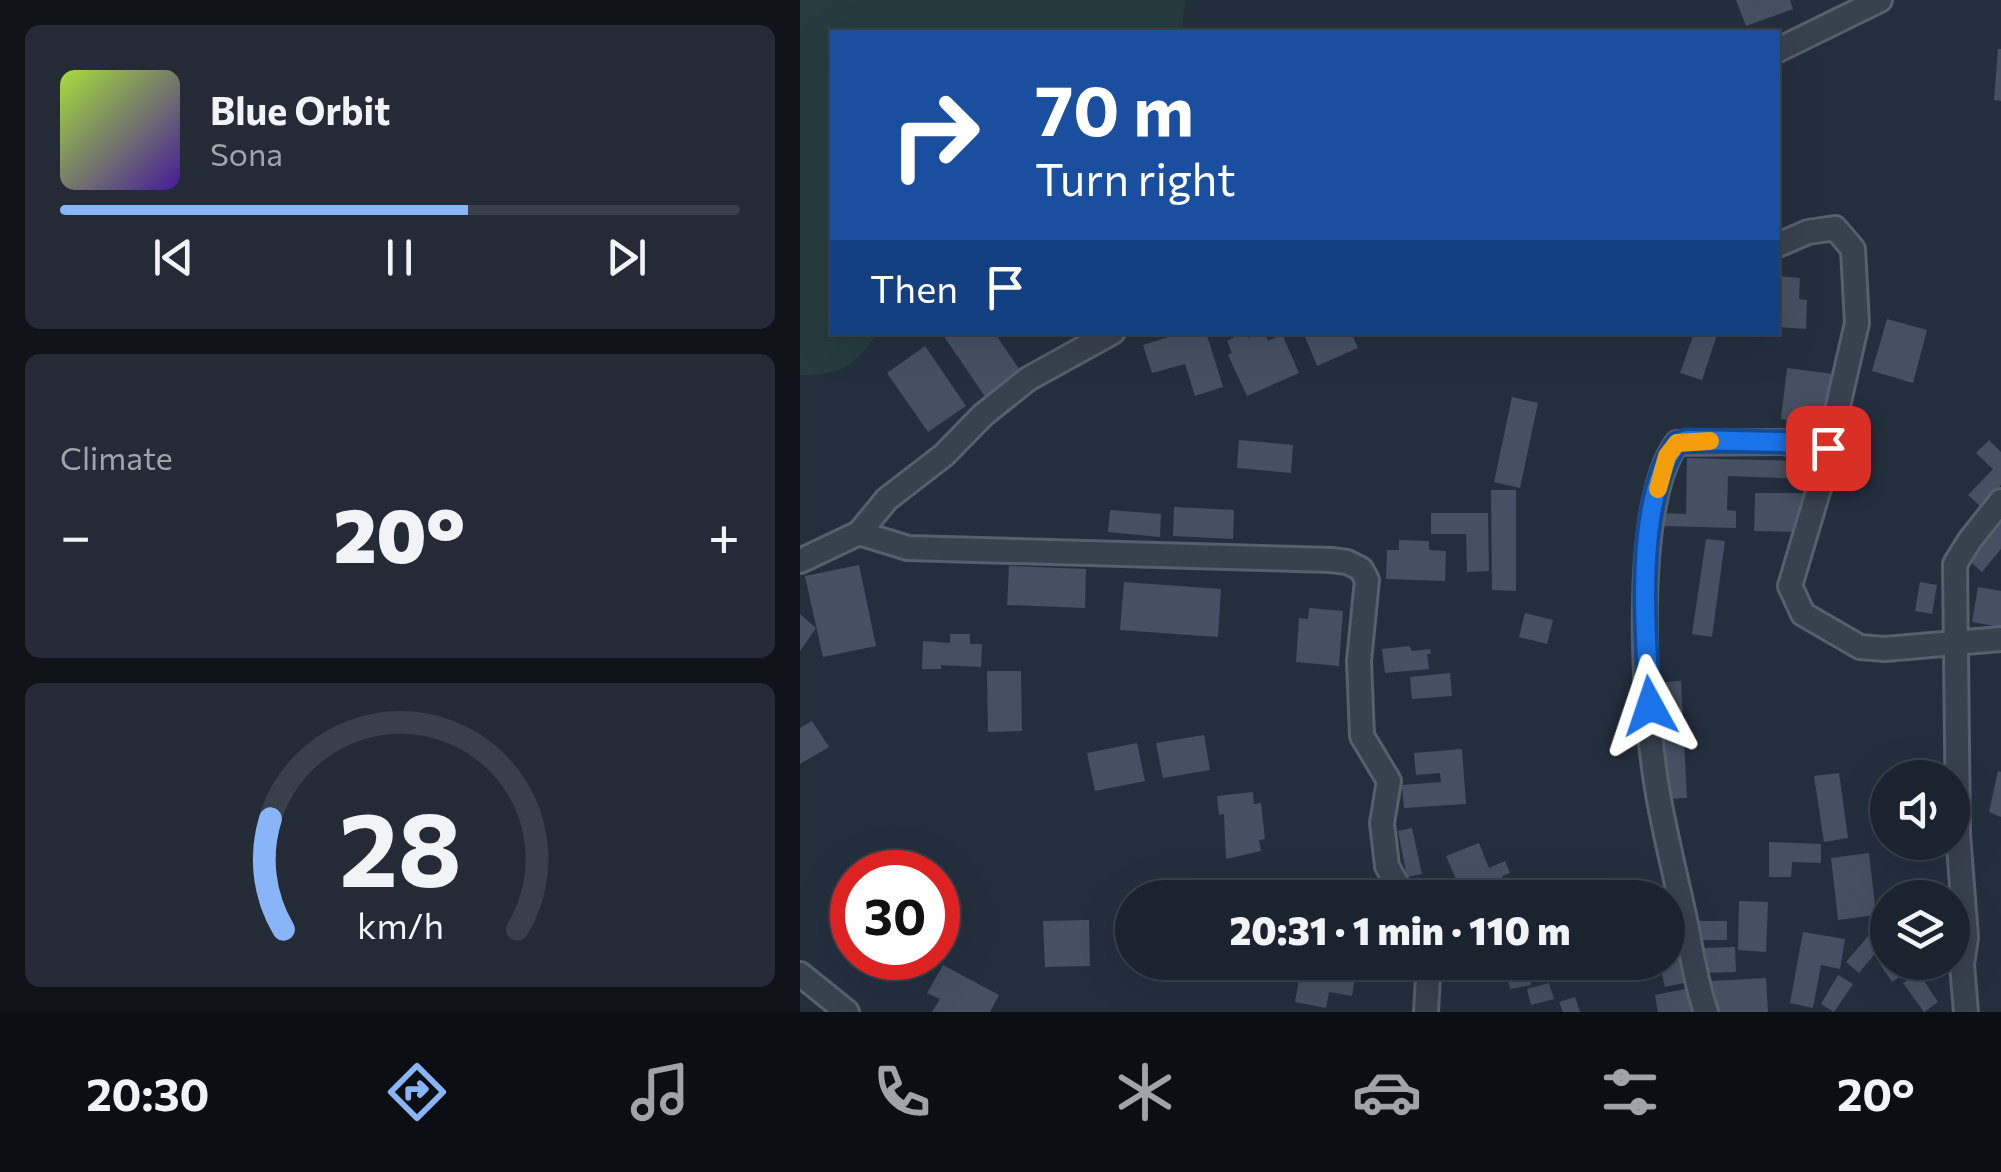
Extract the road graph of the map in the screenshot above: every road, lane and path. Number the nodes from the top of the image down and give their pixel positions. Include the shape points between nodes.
1 (1880, 0) edge
2 (1780, 49) edge
3 (1780, 244) edge
4 (1107, 335) edge
5 (1828, 448) junction
6 (2001, 501) edge
7 (859, 533) junction
8 (800, 561) edge
9 (2001, 639) edge
10 (1954, 641) junction
11 (1394, 880) edge
12 (800, 974) edge
13 (1428, 980) edge
14 (847, 1012) edge
15 (1426, 1012) edge
16 (1706, 1012) edge
17 (1966, 1012) edge

1 - 2 street
3 - 5 street via 1835,228 1853,248 1857,323
4 - 7 street via 1028,379 887,499
5 - 10 street via 1790,586 1803,614 1860,647
5 - 16 street via 1677,443 1654,503 1644,627 1656,786
6 - 10 street via 1955,564
7 - 8 street
7 - 11 street via 908,548 1330,560 1361,569 1367,580 1359,661 1362,736 1389,781 1382,823
9 - 10 street
10 - 17 street
12 - 14 street
13 - 15 street

